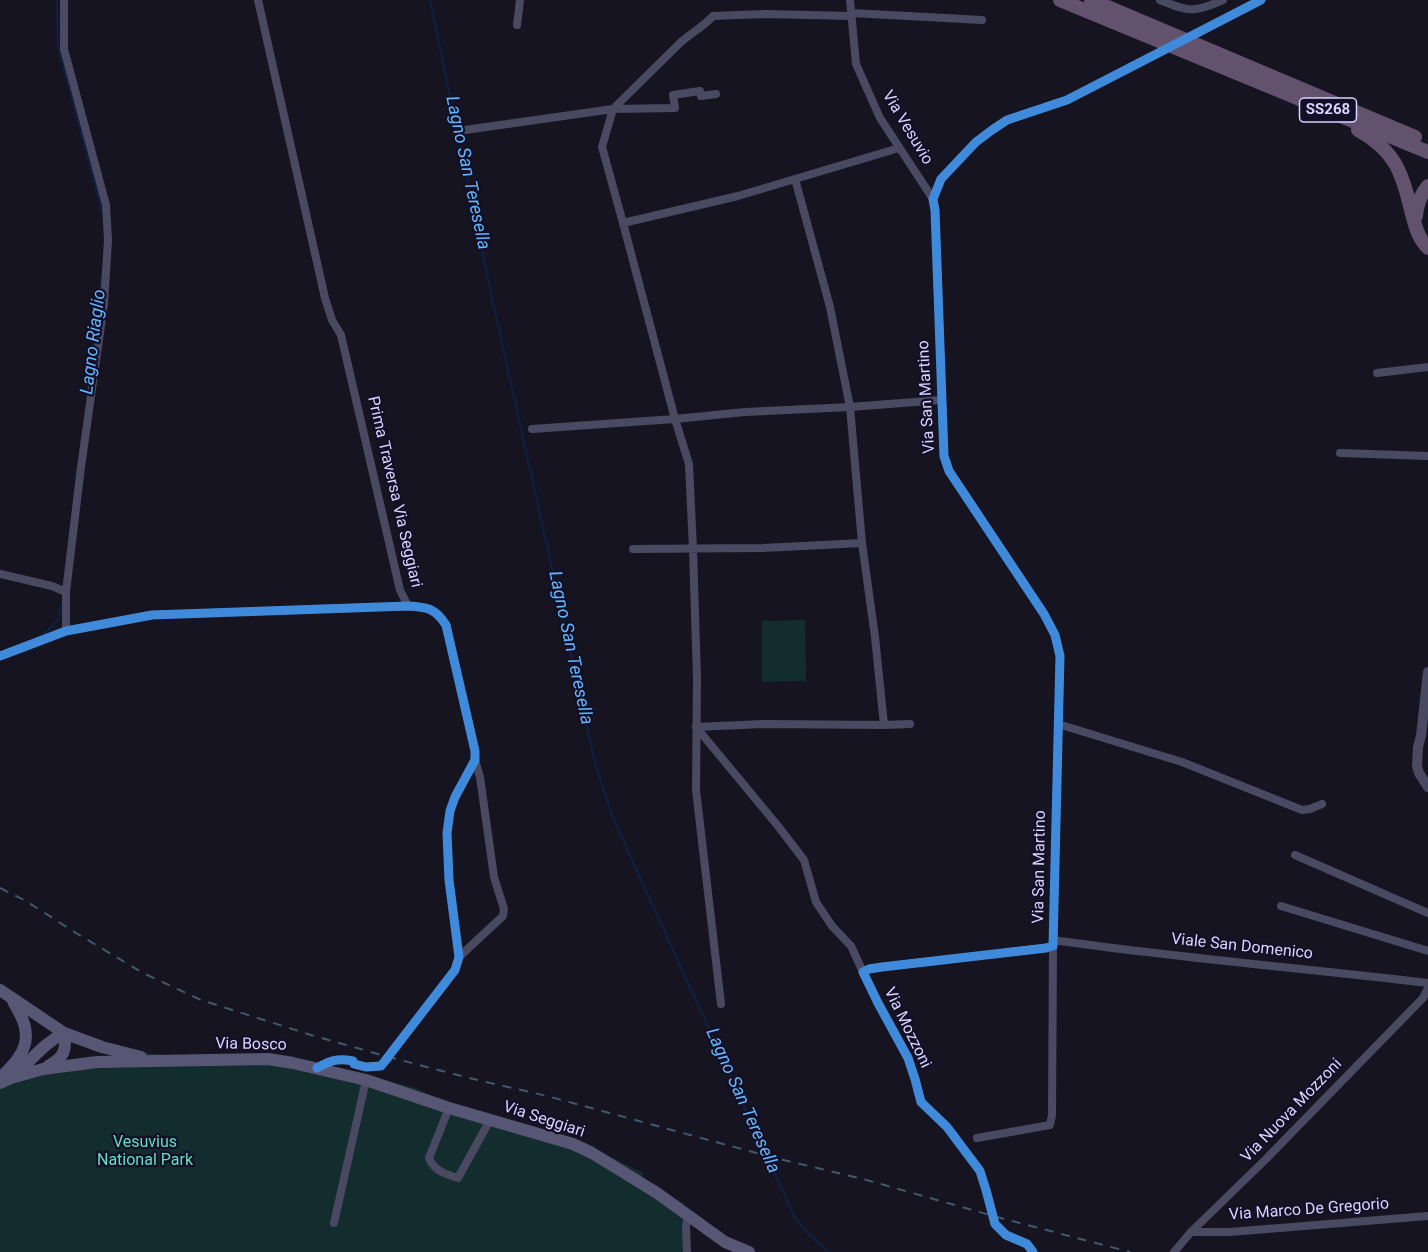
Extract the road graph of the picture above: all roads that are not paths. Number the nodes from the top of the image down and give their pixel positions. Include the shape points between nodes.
1 (64, 0) edge
2 (258, 0) edge
3 (520, 0) edge
4 (850, 0) edge
5 (1060, 0) edge
6 (1091, 0) edge
7 (1160, 0) edge
8 (1223, 0) edge
9 (1261, 0) edge
10 (852, 14) junction
11 (982, 20) dead end
12 (517, 25) dead end
13 (716, 94) dead end
14 (1320, 107) junction
15 (613, 109) junction
16 (465, 130) dead end
17 (1428, 142) edge
18 (899, 148) junction
19 (1428, 152) edge
20 (795, 179) junction
21 (1428, 186) edge
22 (933, 199) junction
23 (623, 223) junction
24 (1415, 224) junction
25 (1428, 248) edge
26 (1428, 367) edge
27 (1377, 373) dead end
28 (941, 400) junction
29 (850, 407) junction
30 (675, 419) junction
31 (532, 429) dead end
32 (1340, 453) dead end
33 (1428, 456) edge
34 (862, 543) junction
35 (633, 549) dead end
36 (693, 549) junction
37 (0, 574) edge
38 (66, 592) junction
39 (408, 606) junction
40 (66, 631) junction
41 (0, 656) edge
42 (1428, 672) edge
43 (910, 724) dead end
44 (1059, 724) junction
45 (884, 725) junction
46 (696, 727) junction
47 (475, 760) junction
48 (1428, 787) edge
49 (1322, 804) dead end
50 (1295, 855) dead end
51 (1281, 906) dead end
52 (1428, 913) edge
53 (1053, 943) junction
54 (1428, 951) edge
55 (459, 957) junction
56 (863, 972) junction
57 (1428, 983) edge
58 (1428, 988) edge
59 (0, 990) edge
60 (11, 998) junction
61 (722, 1004) dead end
62 (64, 1033) junction
63 (157, 1062) junction
64 (354, 1064) junction
65 (317, 1068) junction
66 (43, 1069) junction
67 (343, 1074) junction
68 (4, 1079) edge
69 (366, 1080) junction
70 (449, 1108) junction
71 (490, 1120) junction
72 (977, 1138) dead end
73 (688, 1216) junction
74 (1428, 1216) edge
75 (334, 1223) dead end
76 (1191, 1232) junction
77 (687, 1252) edge
78 (749, 1252) edge
79 (1033, 1252) edge
80 (1174, 1252) edge

1 - 38 street via 64,49 106,205 108,240 105,304
2 - 39 street, Prima Traversa Via Seggiari via 325,298 341,335 400,590
3 - 12 street
4 - 10 street, Via Vesuvio
5 - 14 highway, SS268
6 - 17 highway, SS268
7 - 8 street via 1191,10
9 - 22 street, bridge via 1067,100 1007,120 976,142 942,179
10 - 11 street
10 - 15 street via 713,16 688,35
10 - 18 street, Via Vesuvio via 856,64 880,118
13 - 15 street via 701,96 700,91 673,95 675,108
14 - 19 highway, SS268
14 - 24 highway via 1379,144 1391,157 1406,187
15 - 16 street
15 - 23 street via 602,147
18 - 20 street
18 - 22 street, Via Vesuvio
20 - 23 street
20 - 29 street via 830,307
21 - 24 highway via 1418,202
22 - 28 street, Via San Martino
23 - 30 street
24 - 25 highway via 1417,234
26 - 27 street
28 - 29 street
28 - 44 street, Via San Martino via 944,456 949,471 1055,635 1060,656
29 - 30 street
29 - 34 street
30 - 31 street
30 - 36 street via 689,464
32 - 33 street
34 - 36 street
34 - 45 street
35 - 36 street
36 - 46 street
37 - 38 street
38 - 40 street
39 - 40 street via 152,615
39 - 47 street, Prima Traversa Via Seggiari via 430,609 447,625
40 - 41 street
42 - 48 street via 1417,766
43 - 45 street
44 - 49 street via 1182,762 1302,810
44 - 53 street, Via San Martino
45 - 46 street
46 - 56 street via 804,860 816,902 850,946
46 - 61 street via 696,790
47 - 55 street via 455,797 447,833
47 - 55 street, Prima Traversa Via Seggiari via 494,877 504,909 503,916
50 - 52 street
51 - 54 street
53 - 56 street, Via Mozzoni via 1046,948
53 - 57 street, Viale San Domenico
53 - 72 street, Via San Martino via 1050,1125
55 - 64 street via 455,970 381,1065
56 - 79 street, Via Mozzoni via 908,1058 921,1102 980,1171 995,1224
58 - 76 street, Via Nuova Mozzoni via 1408,1014
59 - 60 main road, Via Bosco
60 - 62 main road, Via Bosco
60 - 68 main road via 26,1038 22,1054
62 - 63 main road, Via Bosco
62 - 66 main road via 63,1053
62 - 68 main road
63 - 65 main road, Via Bosco via 268,1059
63 - 66 main road, Via Bosco via 97,1062
64 - 65 street via 345,1059 333,1060
64 - 67 street
65 - 67 main road, Via Bosco
66 - 68 main road, Via Bosco
67 - 69 main road, Via Seggiari
69 - 70 main road, Via Seggiari
69 - 75 street
70 - 71 main road, Via Seggiari
70 - 71 street via 429,1158 432,1166 458,1178
71 - 73 main road, Via Seggiari via 592,1153 657,1192
73 - 77 street
73 - 78 main road, Via Seggiari via 724,1242
74 - 76 street, Via Marco De Gregorio
76 - 80 street, Via Nuova Mozzoni

